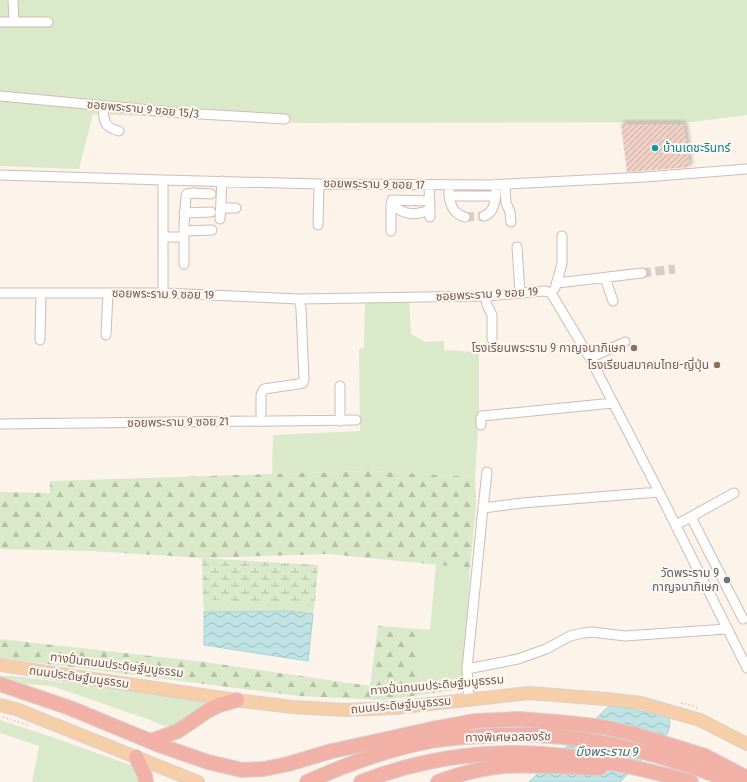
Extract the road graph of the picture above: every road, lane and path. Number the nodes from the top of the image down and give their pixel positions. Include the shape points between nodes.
1 (13, 0) edge
2 (0, 22) edge
3 (14, 22) junction
4 (48, 22) dead end
5 (0, 96) edge
6 (103, 106) junction
7 (285, 119) dead end
8 (119, 131) dead end
9 (747, 169) edge
10 (0, 175) edge
11 (163, 180) junction
12 (222, 181) junction
13 (319, 184) junction
14 (501, 184) junction
15 (429, 185) junction
16 (449, 185) junction
17 (211, 194) dead end
18 (449, 196) junction
19 (496, 196) junction
20 (391, 206) junction
21 (221, 208) junction
22 (236, 208) dead end
23 (430, 210) junction
24 (212, 212) dead end
25 (184, 213) junction
26 (484, 216) dead end
27 (465, 217) dead end
28 (220, 219) dead end
29 (511, 222) dead end
30 (318, 225) dead end
31 (212, 230) dead end
32 (391, 231) dead end
33 (184, 234) junction
34 (562, 236) dead end
35 (163, 237) junction
36 (517, 246) dead end
37 (184, 264) dead end
38 (642, 273) tunnel mouth
39 (605, 278) junction
40 (557, 283) junction
41 (0, 293) edge
42 (41, 293) junction
43 (108, 293) junction
44 (520, 293) junction
45 (551, 293) junction
46 (163, 294) junction
47 (486, 296) junction
48 (299, 299) junction
49 (612, 301) dead end
50 (106, 335) dead end
51 (492, 338) dead end
52 (40, 340) dead end
53 (625, 342) dead end
54 (590, 358) junction
55 (340, 386) dead end
56 (613, 402) junction
57 (261, 414) dead end
58 (340, 420) junction
59 (356, 420) dead end
60 (0, 424) edge
61 (481, 425) dead end
62 (487, 472) dead end
63 (658, 492) junction
64 (734, 494) dead end
65 (483, 508) junction
66 (691, 517) junction
67 (676, 525) junction
68 (738, 610) junction
69 (722, 618) junction
70 (743, 619) dead end
71 (728, 629) junction
72 (0, 665) edge
73 (747, 668) edge
74 (467, 669) junction
75 (0, 684) edge
76 (469, 699) junction
77 (238, 700) junction
78 (679, 703) dead end
79 (0, 705) edge
80 (701, 710) dead end
81 (151, 741) junction
82 (747, 744) edge
83 (136, 758) junction
84 (650, 770) junction
85 (747, 778) edge
86 (146, 782) edge
87 (198, 782) edge
88 (307, 782) edge
89 (361, 782) edge
90 (438, 782) edge
91 (691, 782) edge
92 (733, 782) edge

1 - 3 street
2 - 3 street
3 - 4 street
5 - 6 street, ซอยพระราม 9 ซอย 15/3
6 - 7 street, ซอยพระราม 9 ซอย 15/3
6 - 8 street via 104,121 108,127
9 - 14 street, ซอยพระราม 9 ซอย 17
10 - 11 street, ซอยพระราม 9 ซอย 17
11 - 12 street, ซอยพระราม 9 ซอย 17
11 - 35 street
12 - 13 street, ซอยพระราม 9 ซอย 17
12 - 21 street
13 - 15 street, ซอยพระราม 9 ซอย 17
13 - 30 street
14 - 16 street, ซอยพระราม 9 ซอย 17
14 - 19 street
14 - 29 street
15 - 16 street, ซอยพระราม 9 ซอย 17
15 - 23 street
16 - 18 street
17 - 25 street via 187,194
18 - 19 street
18 - 27 street via 454,211
19 - 26 street via 492,211
20 - 23 street via 411,215
20 - 23 street via 392,200
20 - 32 street
21 - 22 street
21 - 28 street
24 - 25 street
25 - 33 street
31 - 33 street
33 - 35 street
33 - 37 street
34 - 40 street via 562,264
35 - 46 street
36 - 44 street
38 - 39 street
39 - 40 street
39 - 49 street
40 - 45 street
41 - 42 street, ซอยพระราม 9 ซอย 19
42 - 43 street, ซอยพระราม 9 ซอย 19
42 - 52 street
43 - 46 street, ซอยพระราม 9 ซอย 19
43 - 50 street
44 - 45 street, ซอยพระราม 9 ซอย 19
44 - 47 street, ซอยพระราม 9 ซอย 19
45 - 54 street, ซอยพระราม 9 ซอย 19
46 - 48 street, ซอยพระราม 9 ซอย 19
47 - 48 street, ซอยพระราม 9 ซอย 19
47 - 51 street via 492,315
48 - 57 street via 303,383 264,389 261,395
53 - 54 street
54 - 56 street, ซอยพระราม 9 ซอย 19
55 - 58 street
56 - 61 street via 482,416
56 - 63 street, ซอยพระราม 9 ซอย 19
58 - 59 street, ซอยพระราม 9 ซอย 21
58 - 60 street, ซอยพระราม 9 ซอย 21
62 - 65 street
63 - 65 street
63 - 67 street, ซอยพระราม 9 ซอย 19
64 - 66 street
65 - 74 street
66 - 67 street
66 - 68 street
67 - 69 street, ซอยพระราม 9 ซอย 19
68 - 69 street
68 - 70 street
69 - 71 street, ซอยพระราม 9 ซอย 19
71 - 73 street, ซอยพระราม 9 ซอย 19
71 - 74 street via 625,636 582,633 570,636 546,650 518,659
72 - 77 main road, ถนนประดิษฐ์มนูธรรม
74 - 76 street
75 - 81 highway via 70,708
76 - 77 main road, ถนนประดิษฐ์มนูธรรม via 394,708 345,710
76 - 82 main road, ถนนประดิษฐ์มนูธรรม via 529,693 634,702 700,720
77 - 81 highway via 219,705 178,731
78 - 80 path
79 - 83 main road via 16,709
81 - 85 highway via 208,762 242,770 264,769 432,729 475,721 519,719 603,727 634,734 705,756
83 - 86 highway
83 - 87 main road
84 - 89 highway, ทางพิเศษฉลองรัช via 572,756 505,752 465,755 423,763
84 - 90 highway via 504,766 474,771
84 - 91 highway, ทางพิเศษฉลองรัช
88 - 92 highway, ทางพิเศษฉลองรัช via 338,768 431,741 517,735 606,743 681,763

